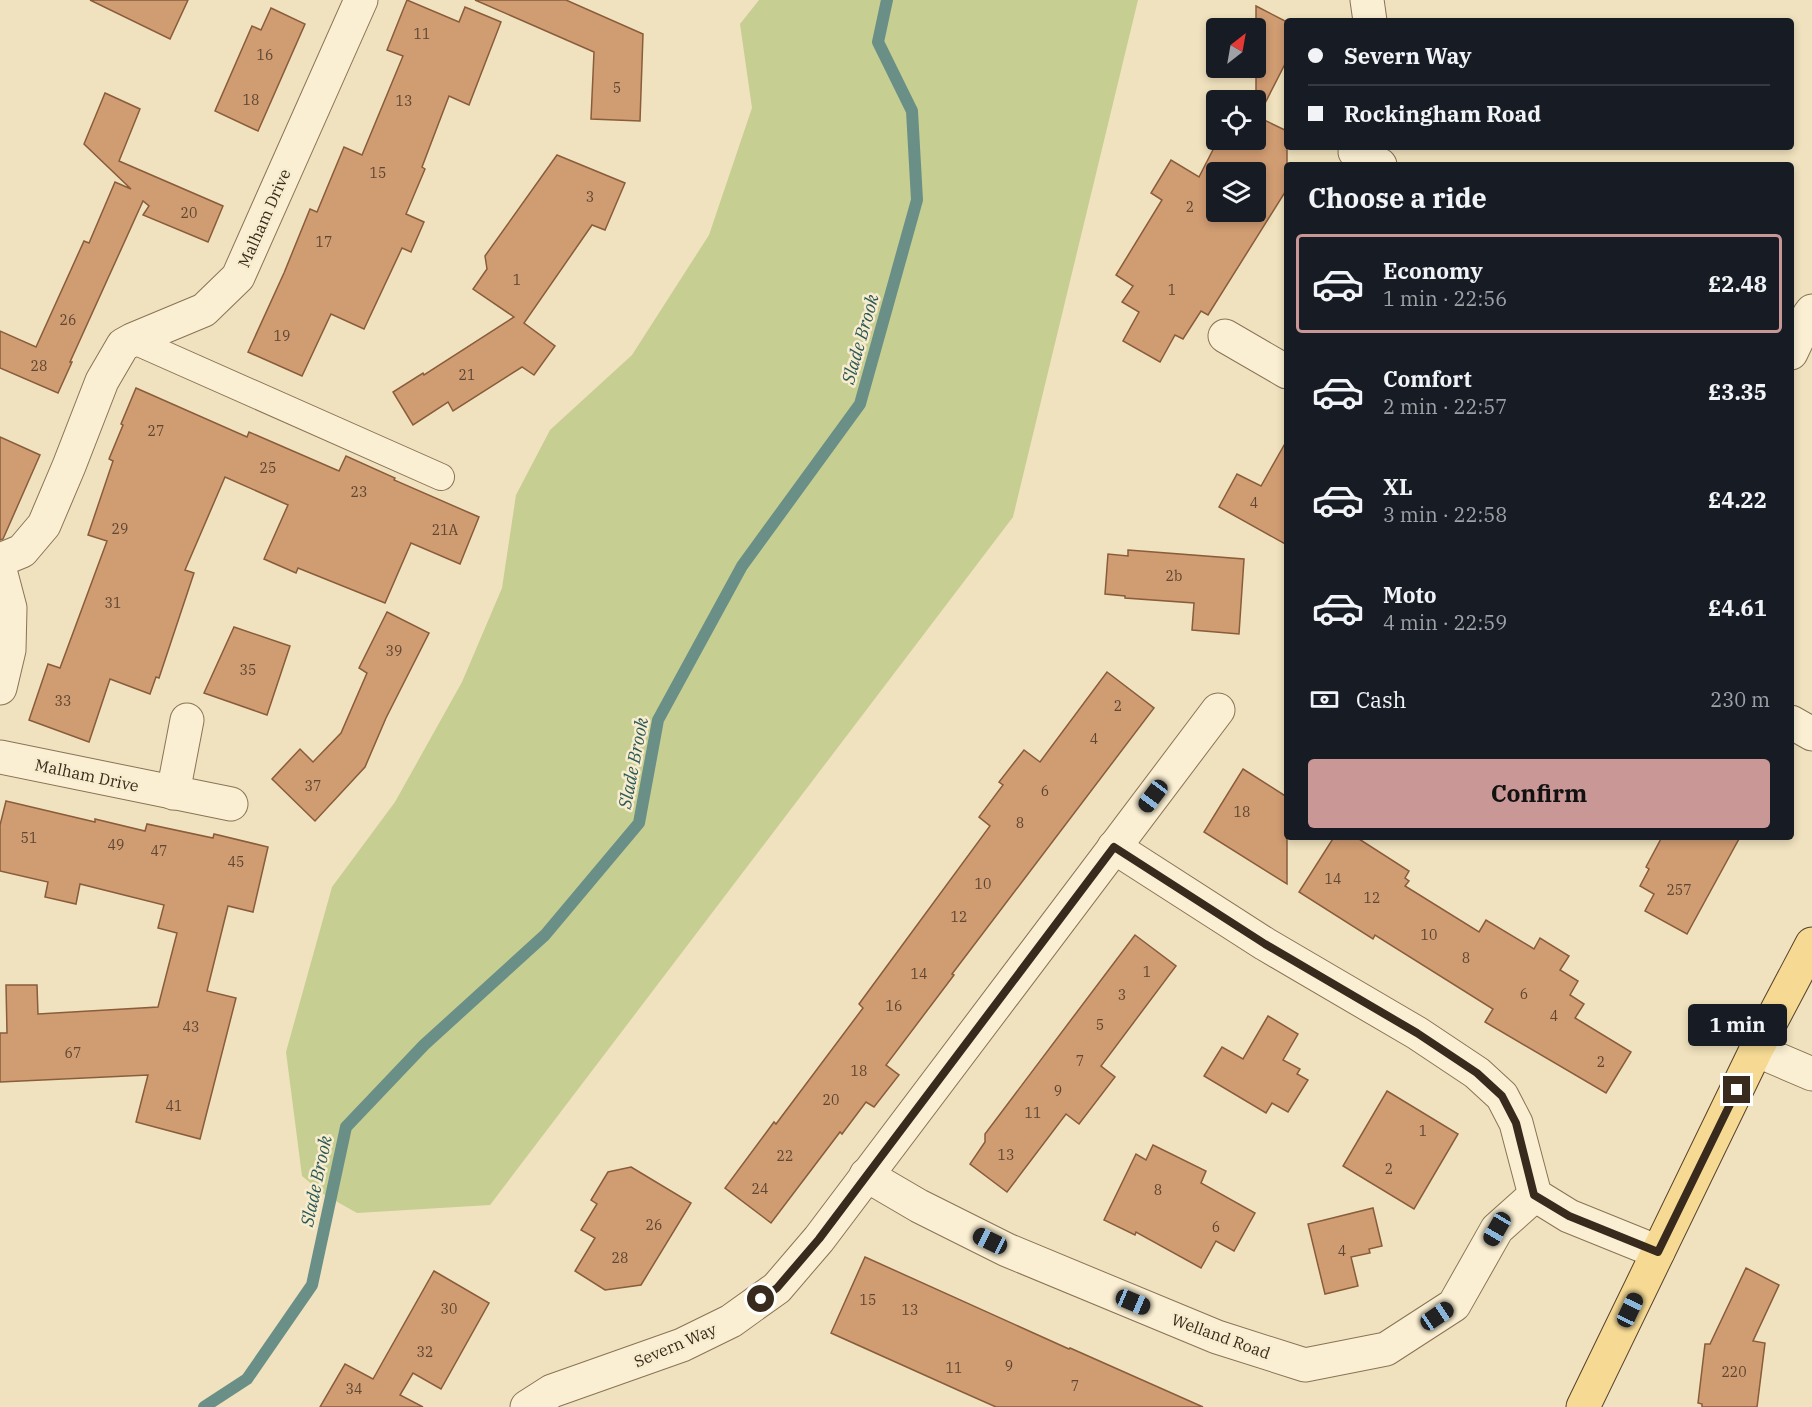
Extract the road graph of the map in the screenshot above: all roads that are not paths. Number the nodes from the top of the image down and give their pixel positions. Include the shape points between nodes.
1 (361, 0) edge
2 (1367, 0) edge
3 (1370, 18) edge
4 (1812, 311) edge
5 (1225, 336) dead end
6 (132, 340) junction
7 (1794, 347) edge
8 (1284, 370) edge
9 (441, 477) dead end
10 (0, 560) edge
11 (0, 570) edge
12 (0, 688) edge
13 (1218, 710) dead end
14 (187, 720) dead end
15 (1794, 724) edge
16 (1812, 734) edge
17 (0, 757) edge
18 (173, 793) junction
19 (231, 804) dead end
20 (1114, 847) junction
21 (1812, 944) edge
22 (1756, 1050) junction
23 (1812, 1074) edge
24 (866, 1175) junction
25 (1534, 1195) junction
26 (1658, 1252) junction
27 (527, 1407) edge
28 (1583, 1407) edge

1 - 6 street, Malham Drive via 238,278 204,310
2 - 3 street
4 - 7 street
5 - 8 street
6 - 9 lane
6 - 10 street, Malham Drive via 123,345 102,381 44,525 22,551
11 - 12 street via 10,608 9,650
13 - 20 street, Severn Way
14 - 18 street
15 - 16 street
17 - 18 street, Malham Drive
18 - 19 street, Malham Drive
20 - 24 street, Severn Way
20 - 25 street via 1477,1073 1502,1096 1516,1123
21 - 22 main road
22 - 23 street
22 - 26 main road
24 - 25 street, Welland Road via 1007,1250 1217,1337 1305,1365 1386,1349 1454,1305 1497,1229
24 - 27 street, Severn Way via 777,1288 731,1321 682,1346 552,1391
25 - 26 street via 1569,1216
26 - 28 main road

